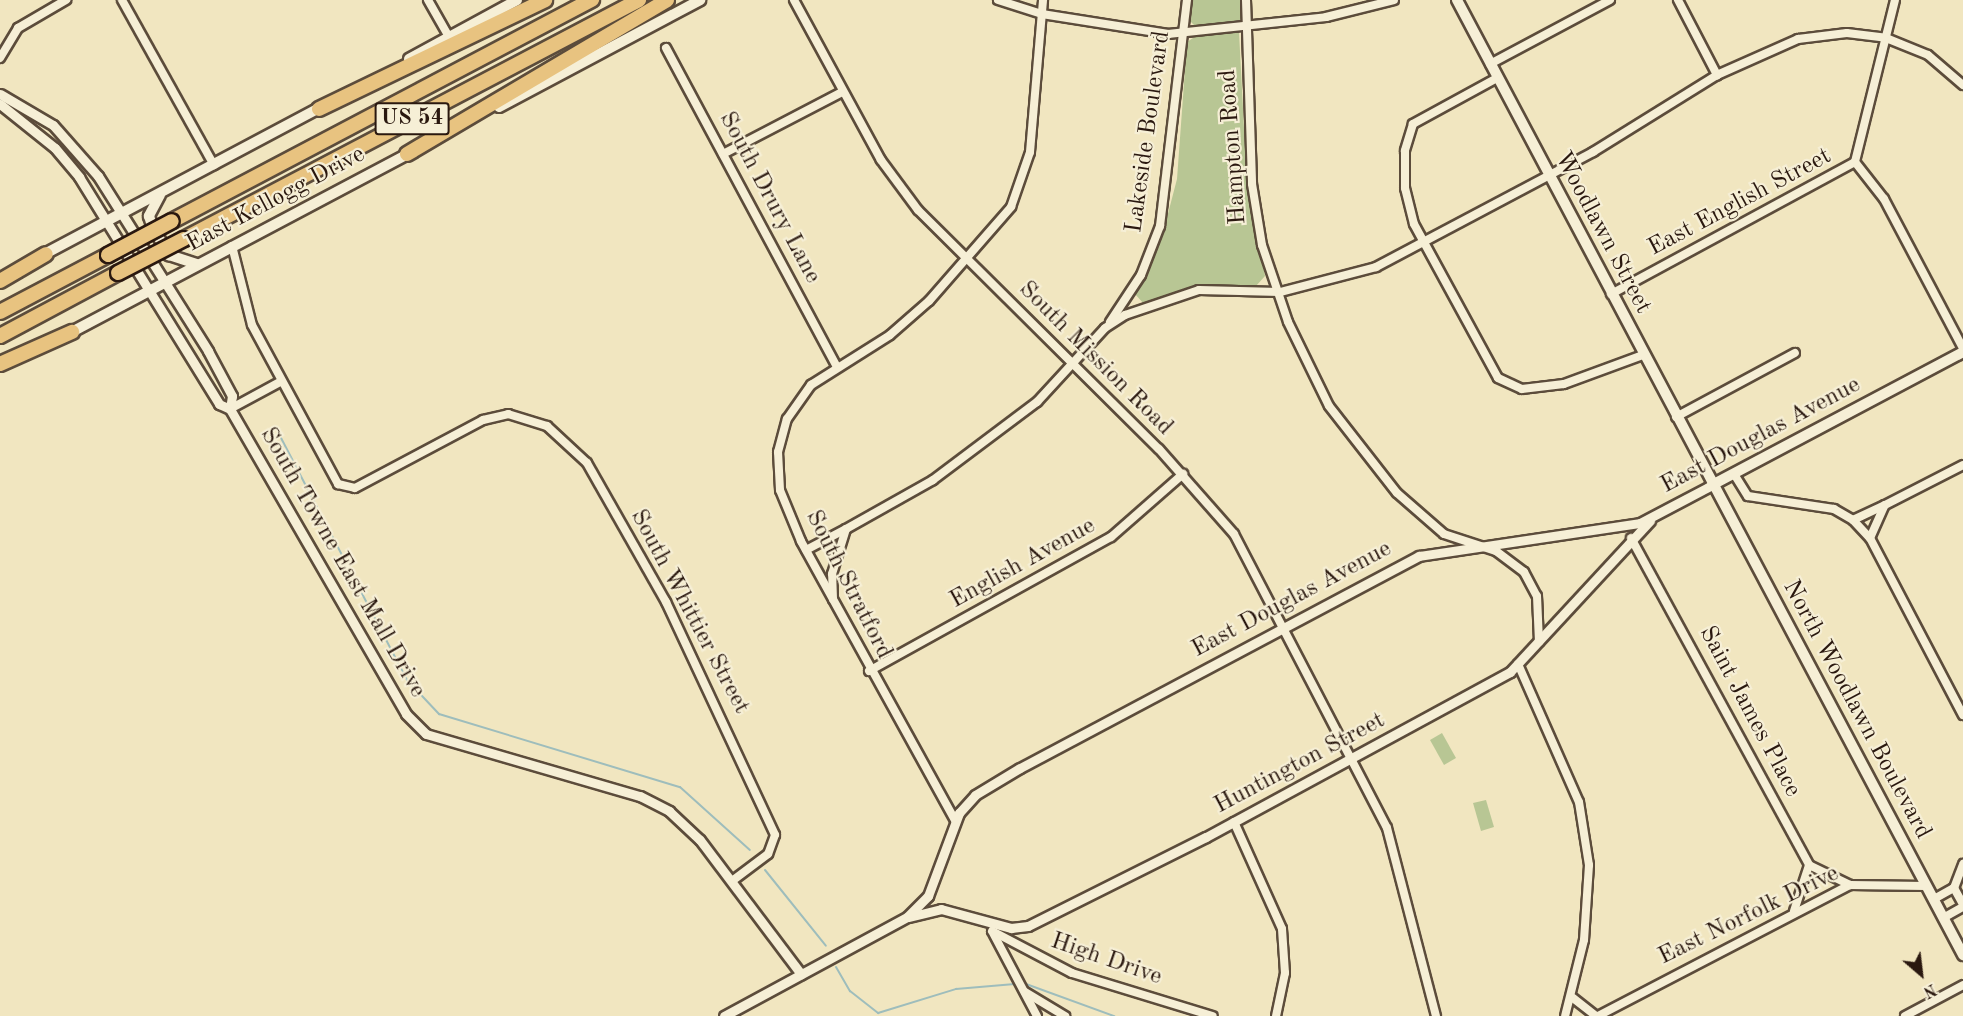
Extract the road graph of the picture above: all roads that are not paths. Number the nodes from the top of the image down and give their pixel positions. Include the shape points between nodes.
1 (66, 0) edge
2 (122, 0) edge
3 (428, 0) edge
4 (517, 0) edge
5 (545, 0) edge
6 (592, 0) edge
7 (639, 0) edge
8 (667, 0) edge
9 (700, 0) edge
10 (794, 0) edge
11 (998, 0) edge
12 (1043, 0) edge
13 (1187, 0) edge
14 (1246, 0) edge
15 (1394, 0) edge
16 (1457, 0) edge
17 (1610, 0) edge
18 (1678, 0) edge
19 (1895, 0) edge
20 (1042, 14) junction
21 (1246, 25) junction
22 (1183, 32) junction
23 (449, 37) junction
24 (1886, 39) junction
25 (666, 48) dead end
26 (0, 57) edge
27 (1490, 64) junction
28 (1717, 75) junction
29 (1497, 78) junction
30 (1963, 85) edge
31 (842, 92) junction
32 (0, 94) edge
33 (0, 104) edge
34 (319, 108) junction
35 (407, 154) junction
36 (723, 154) junction
37 (1856, 162) junction
38 (214, 165) junction
39 (1549, 176) junction
40 (162, 192) junction
41 (122, 214) junction
42 (107, 222) junction
43 (1424, 242) junction
44 (232, 246) junction
45 (46, 254) joint
46 (968, 261) junction
47 (201, 263) junction
48 (0, 279) edge
49 (164, 283) junction
50 (151, 291) junction
51 (1275, 292) junction
52 (1611, 294) junction
53 (0, 312) edge
54 (1106, 328) junction
55 (72, 332) junction
56 (0, 336) edge
57 (1963, 350) edge
58 (1795, 353) dead end
59 (1643, 355) junction
60 (0, 364) edge
61 (1076, 366) junction
62 (837, 367) junction
63 (0, 370) edge
64 (280, 382) junction
65 (230, 409) junction
66 (1676, 417) junction
67 (1963, 465) edge
68 (1183, 474) junction
69 (1734, 474) junction
70 (1712, 485) junction
71 (1885, 505) junction
72 (1655, 516) junction
73 (1853, 520) junction
74 (846, 529) junction
75 (1631, 538) junction
76 (1870, 538) junction
77 (1473, 545) junction
78 (806, 550) junction
79 (833, 599) junction
80 (1285, 627) junction
81 (1539, 643) junction
82 (1518, 664) junction
83 (869, 671) junction
84 (1963, 715) edge
85 (1354, 757) junction
86 (956, 822) junction
87 (1234, 822) junction
88 (1963, 864) edge
89 (1809, 865) junction
90 (732, 881) junction
91 (1850, 885) junction
92 (1926, 886) junction
93 (1954, 888) junction
94 (1934, 899) junction
95 (1963, 906) edge
96 (1794, 911) junction
97 (907, 917) junction
98 (986, 918) junction
99 (1943, 918) junction
100 (992, 931) junction
101 (1963, 955) edge
102 (801, 974) junction
103 (1963, 985) edge
104 (1024, 991) junction
105 (1573, 998) junction
106 (727, 1015) edge
107 (1037, 1016) edge
108 (1065, 1016) edge
109 (1213, 1016) edge
110 (1276, 1016) edge
111 (1436, 1016) edge
112 (1565, 1016) edge
113 (1597, 1016) edge
114 (1905, 1016) edge

1 - 26 street via 18,28
2 - 38 street
3 - 23 street
4 - 23 main road
5 - 34 highway
6 - 53 highway, US 54, bridge
7 - 56 highway, US 54, bridge
8 - 35 highway
9 - 35 main road, East Kellogg Drive
10 - 31 street, South Mission Road
11 - 20 street
12 - 20 street, South Stratford
13 - 22 street, Lakeside Boulevard
14 - 21 street, Hampton Road
15 - 21 street via 1326,17
16 - 27 main road, Woodlawn Street
17 - 27 street
18 - 28 street
19 - 24 street
20 - 22 street via 1124,29
20 - 46 street, South Stratford via 1030,153 1011,207
21 - 22 street
21 - 51 street, Hampton Road via 1252,184
22 - 54 street, Lakeside Boulevard via 1160,226 1141,275
23 - 34 main road
24 - 28 street via 1847,33 1798,39
24 - 30 street via 1928,55
24 - 37 street
25 - 36 street, South Drury Lane
27 - 29 main road, Woodlawn Street
28 - 39 street
29 - 39 main road, Woodlawn Street
29 - 43 street via 1413,124 1405,152 1405,188
31 - 36 street
31 - 46 street, South Mission Road via 918,210
32 - 41 street, South Towne East Mall Drive via 68,139
33 - 42 street, South Towne East Mall Drive via 55,148
34 - 38 main road
35 - 44 main road, East Kellogg Drive
36 - 62 street, South Drury Lane
37 - 52 street, East English Street
37 - 57 street via 1879,190
38 - 40 main road
39 - 43 street
39 - 52 main road, Woodlawn Street
40 - 41 main road
40 - 47 main road via 153,204 152,226 177,261
41 - 42 main road
41 - 49 street, South Towne East Mall Drive
42 - 45 main road
42 - 50 street, South Towne East Mall Drive
43 - 51 street via 1376,267
43 - 59 street via 1498,378 1522,389 1564,384
44 - 47 main road, East Kellogg Drive
44 - 64 street via 252,325
45 - 48 highway
46 - 61 street, South Mission Road
46 - 62 street, South Stratford via 890,335
47 - 49 main road, East Kellogg Drive
49 - 50 main road, East Kellogg Drive
49 - 65 street, South Towne East Mall Drive via 232,396
50 - 55 main road, East Kellogg Drive
50 - 65 street, South Towne East Mall Drive via 219,404
51 - 54 street via 1199,290 1125,315
51 - 77 street, Hampton Road via 1312,374 1353,443 1425,518
52 - 59 main road, Woodlawn Street
54 - 61 street, Lakeside Boulevard
55 - 60 highway
55 - 63 main road, East Kellogg Drive
57 - 69 main road, East Douglas Avenue
58 - 66 street
59 - 66 main road, Woodlawn Street
61 - 68 street, South Mission Road
61 - 74 street, Lakeside Boulevard via 933,480
62 - 78 street, South Stratford via 811,385 794,407 778,452 780,490
64 - 65 street
64 - 90 street, South Whittier Street via 338,484 359,486 483,420 508,414 532,418 579,453 666,602 775,835 768,854
65 - 90 street, South Towne East Mall Drive via 383,681 426,734 640,796 669,811 700,840
66 - 70 main road, Woodlawn Street
67 - 71 street
68 - 80 street, South Mission Road via 1234,534
68 - 83 street, English Avenue via 1111,537
69 - 70 main road, East Douglas Avenue
69 - 73 street via 1749,496 1834,509
70 - 72 street, East Douglas Avenue
70 - 92 main road, North Woodlawn Boulevard
71 - 73 street
71 - 76 street
72 - 75 street, Huntington Street
72 - 77 street, East Douglas Avenue via 1640,523
73 - 76 street
74 - 78 street, Lakeside Boulevard
74 - 79 street via 832,574
75 - 81 street, Huntington Street
75 - 89 street, Saint James Place
76 - 84 street
77 - 80 street, East Douglas Avenue via 1419,556
77 - 81 street, Hampton Road via 1503,555 1524,572 1537,596
78 - 79 street, South Stratford
79 - 83 street, South Stratford
80 - 85 street, South Mission Road
80 - 86 street, East Douglas Avenue via 1020,768 975,795
81 - 82 street, Huntington Street
82 - 85 street, Huntington Street
82 - 105 street via 1579,802 1588,865 1584,940
83 - 86 street, South Stratford
85 - 87 street, Huntington Street
85 - 111 street, South Mission Road via 1387,828 1408,896 1422,978
86 - 97 street, East Douglas Avenue via 928,896
87 - 98 street, Huntington Street via 1037,924 1011,928
87 - 110 street via 1282,929 1285,973
88 - 93 street
89 - 91 street
89 - 96 street
90 - 102 street, South Towne East Mall Drive
91 - 92 street, East Norfolk Drive
91 - 96 street, East Norfolk Drive
92 - 94 main road, North Woodlawn Boulevard
93 - 94 street
93 - 95 street
94 - 99 main road, North Woodlawn Boulevard
95 - 99 street
96 - 113 street, East Norfolk Drive
97 - 98 street, Huntington Street via 941,909
97 - 102 street, East Douglas Avenue
98 - 100 street
99 - 101 main road, North Woodlawn Boulevard
100 - 104 street
100 - 109 street, High Drive via 1072,973
102 - 106 street, East Douglas Avenue
103 - 114 street
104 - 107 street
104 - 108 street
105 - 112 street
105 - 113 street

